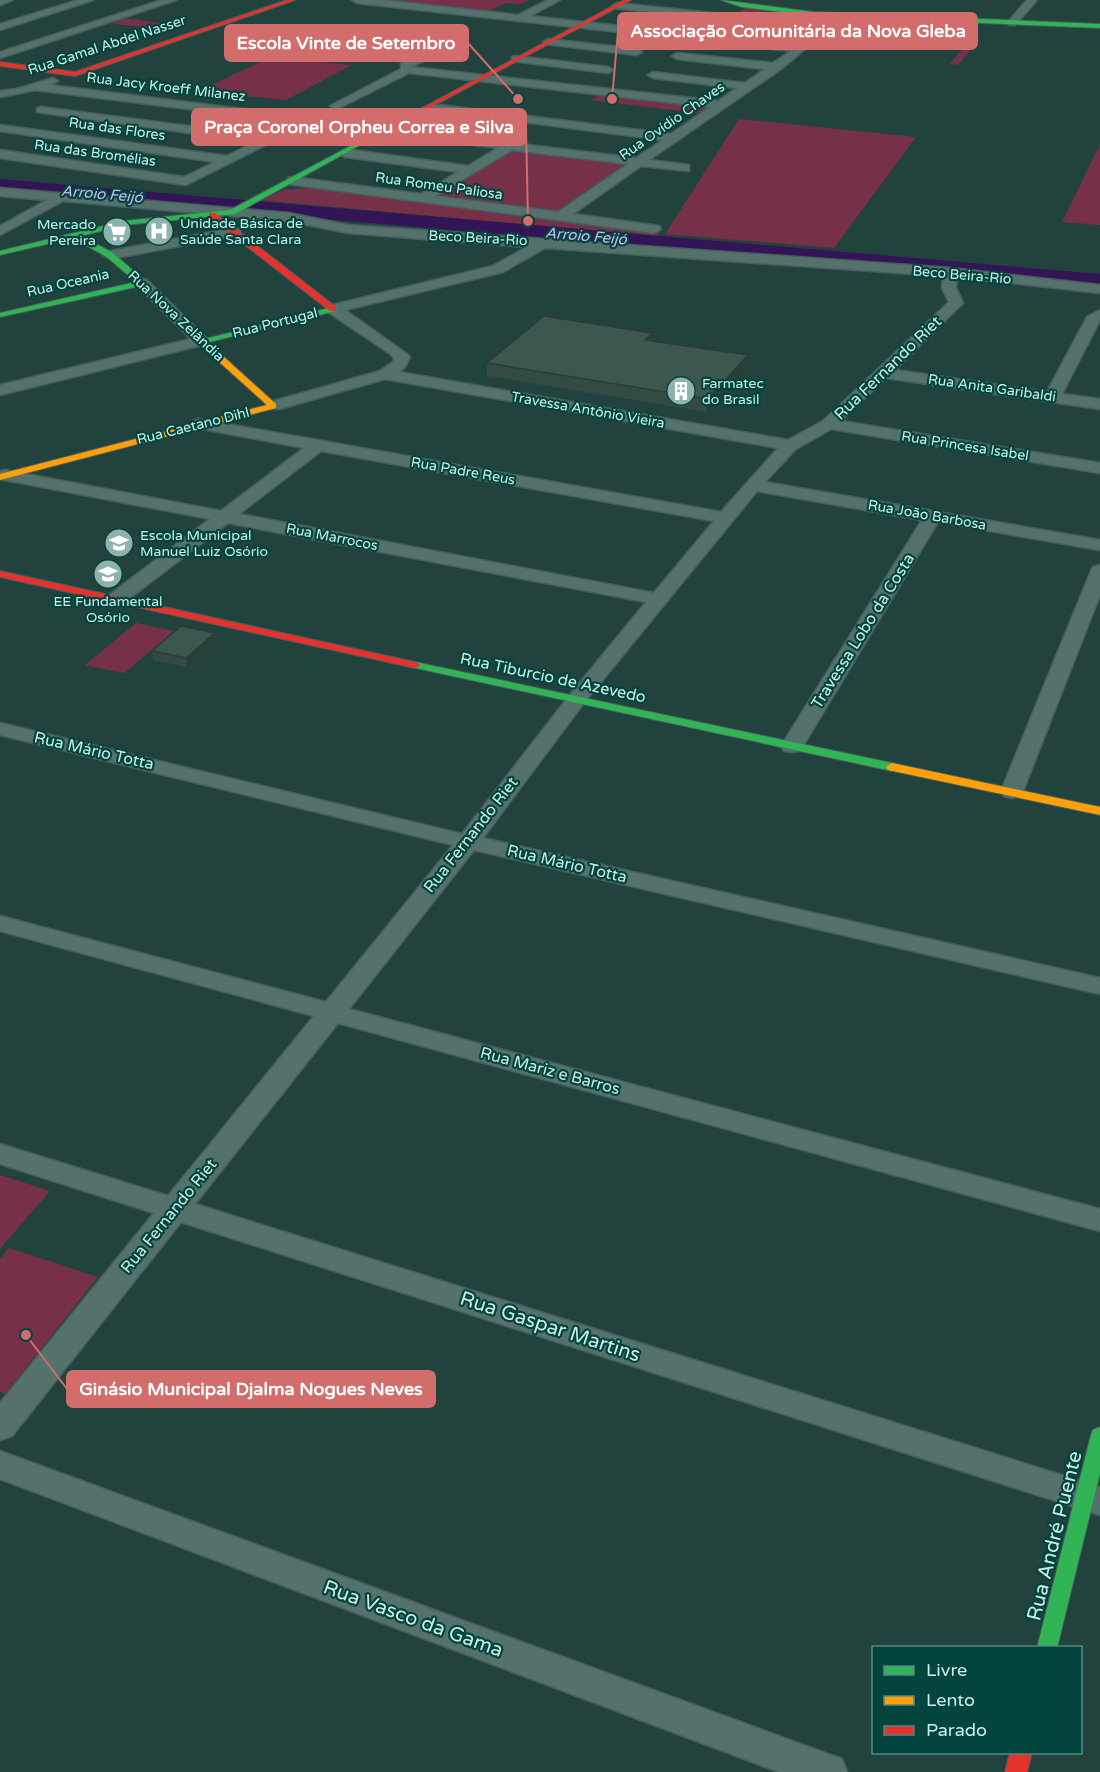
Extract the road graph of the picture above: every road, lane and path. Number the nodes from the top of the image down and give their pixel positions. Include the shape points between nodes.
1 (7, 0) edge
2 (88, 0) edge
3 (171, 0) edge
4 (257, 0) edge
5 (292, 0) edge
6 (357, 0) edge
7 (555, 0) edge
8 (724, 0) edge
9 (1032, 0) edge
10 (0, 2) edge
11 (622, 3) edge
12 (741, 5) junction
13 (721, 17) junction
14 (519, 18) junction
15 (777, 23) dead end
16 (1012, 23) junction
17 (581, 25) junction
18 (1100, 26) edge
19 (0, 27) edge
20 (690, 36) junction
21 (9, 39) dead end
22 (37, 42) junction
23 (548, 42) junction
24 (443, 48) dead end
25 (637, 52) dead end
26 (0, 55) edge
27 (677, 56) dead end
28 (516, 59) junction
29 (0, 64) edge
30 (777, 67) junction
31 (48, 70) junction
32 (407, 70) junction
33 (608, 70) dead end
34 (75, 74) junction
35 (653, 75) dead end
36 (483, 78) junction
37 (748, 86) junction
38 (0, 87) edge
39 (37, 87) junction
40 (601, 91) junction
41 (91, 93) junction
42 (0, 94) edge
43 (721, 105) junction
44 (335, 106) dead end
45 (431, 107) junction
46 (567, 111) dead end
47 (31, 113) junction
48 (706, 116) junction
49 (307, 120) junction
50 (550, 122) junction
51 (0, 125) edge
52 (388, 130) junction
53 (676, 138) junction
54 (270, 140) junction
55 (510, 145) junction
56 (345, 153) junction
57 (0, 154) edge
58 (230, 160) junction
59 (640, 162) junction
60 (685, 168) dead end
61 (470, 170) junction
62 (292, 180) junction
63 (0, 192) edge
64 (61, 196) junction
65 (422, 199) junction
66 (234, 211) junction
67 (212, 215) junction
68 (559, 218) junction
69 (654, 230) dead end
70 (0, 231) edge
71 (234, 232) junction
72 (74, 235) junction
73 (545, 242) junction
74 (0, 253) edge
75 (110, 255) junction
76 (844, 277) dead end
77 (945, 282) junction
78 (142, 283) junction
79 (902, 283) dead end
80 (1100, 289) edge
81 (333, 309) junction
82 (1100, 314) edge
83 (0, 315) edge
84 (201, 341) junction
85 (884, 373) junction
86 (385, 374) junction
87 (0, 390) edge
88 (1052, 397) junction
89 (1100, 404) edge
90 (273, 406) junction
91 (199, 423) junction
92 (830, 424) junction
93 (318, 445) junction
94 (790, 445) junction
95 (1100, 468) edge
96 (2, 476) edge
97 (753, 485) junction
98 (933, 516) junction
99 (224, 517) junction
100 (726, 518) junction
101 (1100, 545) edge
102 (1100, 571) edge
103 (0, 574) edge
104 (658, 599) junction
105 (115, 600) junction
106 (576, 700) junction
107 (0, 729) edge
108 (792, 746) junction
109 (1012, 791) junction
110 (1100, 811) edge
111 (468, 842) junction
112 (0, 923) edge
113 (1100, 986) edge
114 (331, 1012) junction
115 (0, 1154) edge
116 (175, 1208) junction
117 (1100, 1220) edge
118 (0, 1427) edge
119 (1100, 1434) edge
120 (0, 1465) edge
121 (1092, 1498) edge
122 (1047, 1646) edge
123 (1020, 1754) edge
124 (828, 1772) edge
125 (1016, 1772) edge

1 - 10 street
2 - 19 street
3 - 22 street
4 - 31 street, Rua Gamal Abdel Nasser
5 - 34 street, Rua Gamal Abdel Nasser
6 - 14 street
7 - 14 street
8 - 12 street
9 - 16 street
11 - 13 street
11 - 17 street
12 - 13 street
12 - 16 street via 834,15
13 - 15 street
13 - 20 street
14 - 17 street
16 - 18 street
17 - 20 street
17 - 23 street
20 - 30 street, Rua Ovídio Chaves via 800,49
21 - 22 street
22 - 26 street
23 - 25 street
23 - 28 street
24 - 32 street via 405,65
27 - 30 street
28 - 33 street
28 - 36 street
29 - 31 street
30 - 37 street, Rua Ovídio Chaves
31 - 34 street
31 - 38 street, Rua Gamal Abdel Nasser
32 - 36 street
32 - 44 street
34 - 39 street, Rua Gamal Abdel Nasser
35 - 37 street
36 - 40 street
36 - 45 street
37 - 43 street, Rua Ovídio Chaves
39 - 41 street, Rua Jacy Kroeff Milanez
39 - 42 street, Rua Gamal Abdel Nasser
40 - 43 street
40 - 48 street via 584,101
41 - 47 street
41 - 49 street, Rua Jacy Kroeff Milanez
43 - 48 street, Rua Ovídio Chaves
45 - 50 street
45 - 52 street
46 - 50 street
47 - 51 street
47 - 54 street
48 - 53 street, Rua Ovídio Chaves
49 - 52 street, Rua Jacy Kroeff Milanez
49 - 54 street
50 - 53 street
50 - 55 street
51 - 58 street, Rua das Flores
52 - 55 street, Rua Jacy Kroeff Milanez
52 - 56 street
53 - 59 street, Rua Ovídio Chaves
54 - 58 street
55 - 59 street, Rua Jacy Kroeff Milanez
55 - 61 street
56 - 61 street
56 - 62 street
57 - 58 street, Rua das Bromélias via 186,181
59 - 60 street, Rua Jacy Kroeff Milanez
59 - 68 street, Rua Ovídio Chaves
61 - 65 street
62 - 65 street, Rua Romeu Paliosa
62 - 66 street
63 - 64 street, Beco Beira-Rio
64 - 66 street, Beco Beira-Rio
64 - 70 street
65 - 68 street, Rua Romeu Paliosa
66 - 67 street
66 - 73 street, Beco Beira-Rio via 288,216 348,229
67 - 71 street
67 - 72 street via 124,224
68 - 69 street, Rua Romeu Paliosa
71 - 75 street
71 - 81 street
72 - 74 street
72 - 75 street, Rua Nova Zelândia
73 - 77 street, Beco Beira-Rio
73 - 81 street, Rua Portugal via 498,269
75 - 78 street, Rua Nova Zelândia
76 - 79 street
77 - 80 street, Beco Beira-Rio
77 - 85 street, Rua Fernando Riet via 956,303
78 - 83 street, Rua Oceania
78 - 84 street, Rua Nova Zelândia
81 - 84 street, Rua Portugal
81 - 86 street via 402,357 400,364
82 - 88 street via 1094,317
84 - 87 street, Rua Portugal
84 - 90 street, Rua Nova Zelândia
85 - 88 street, Rua Anita Garibaldi
85 - 92 street, Rua Fernando Riet
86 - 90 street, Rua Caetano Dihl
86 - 94 street, Travessa Antônio Vieira
88 - 89 street, Rua Anita Garibaldi
90 - 91 street, Rua Caetano Dihl
91 - 93 street, Rua Padre Reus
91 - 96 street, Rua Caetano Dihl
92 - 94 street, Rua Fernando Riet
92 - 95 street, Rua Princesa Isabel
93 - 99 street
93 - 100 street, Rua Padre Reus
94 - 97 street, Rua Fernando Riet
96 - 99 street, Rua Marrocos
97 - 98 street, Rua João Barbosa
97 - 100 street, Rua Fernando Riet
98 - 101 street, Rua João Barbosa
98 - 108 street, Travessa Lobo da Costa
99 - 104 street, Rua Marrocos
99 - 105 street
100 - 104 street, Rua Fernando Riet
102 - 109 street
103 - 105 street, Rua Tiburcio de Azevedo
104 - 106 street, Rua Fernando Riet
105 - 106 street, Rua Tiburcio de Azevedo
106 - 108 street, Rua Tiburcio de Azevedo
106 - 111 street, Rua Fernando Riet
107 - 111 street, Rua Mário Totta
108 - 109 street, Rua Tiburcio de Azevedo
109 - 110 street, Rua Tiburcio de Azevedo
111 - 113 street, Rua Mário Totta
111 - 114 street, Rua Fernando Riet
112 - 114 street, Rua Mariz e Barros
114 - 116 street, Rua Fernando Riet
114 - 117 street, Rua Mariz e Barros
115 - 116 street, Rua Gaspar Martins
116 - 118 street, Rua Fernando Riet
116 - 121 street, Rua Gaspar Martins
119 - 121 street, Rua André Puente
120 - 124 street, Rua Vasco da Gama
121 - 122 street, Rua André Puente
123 - 125 street

